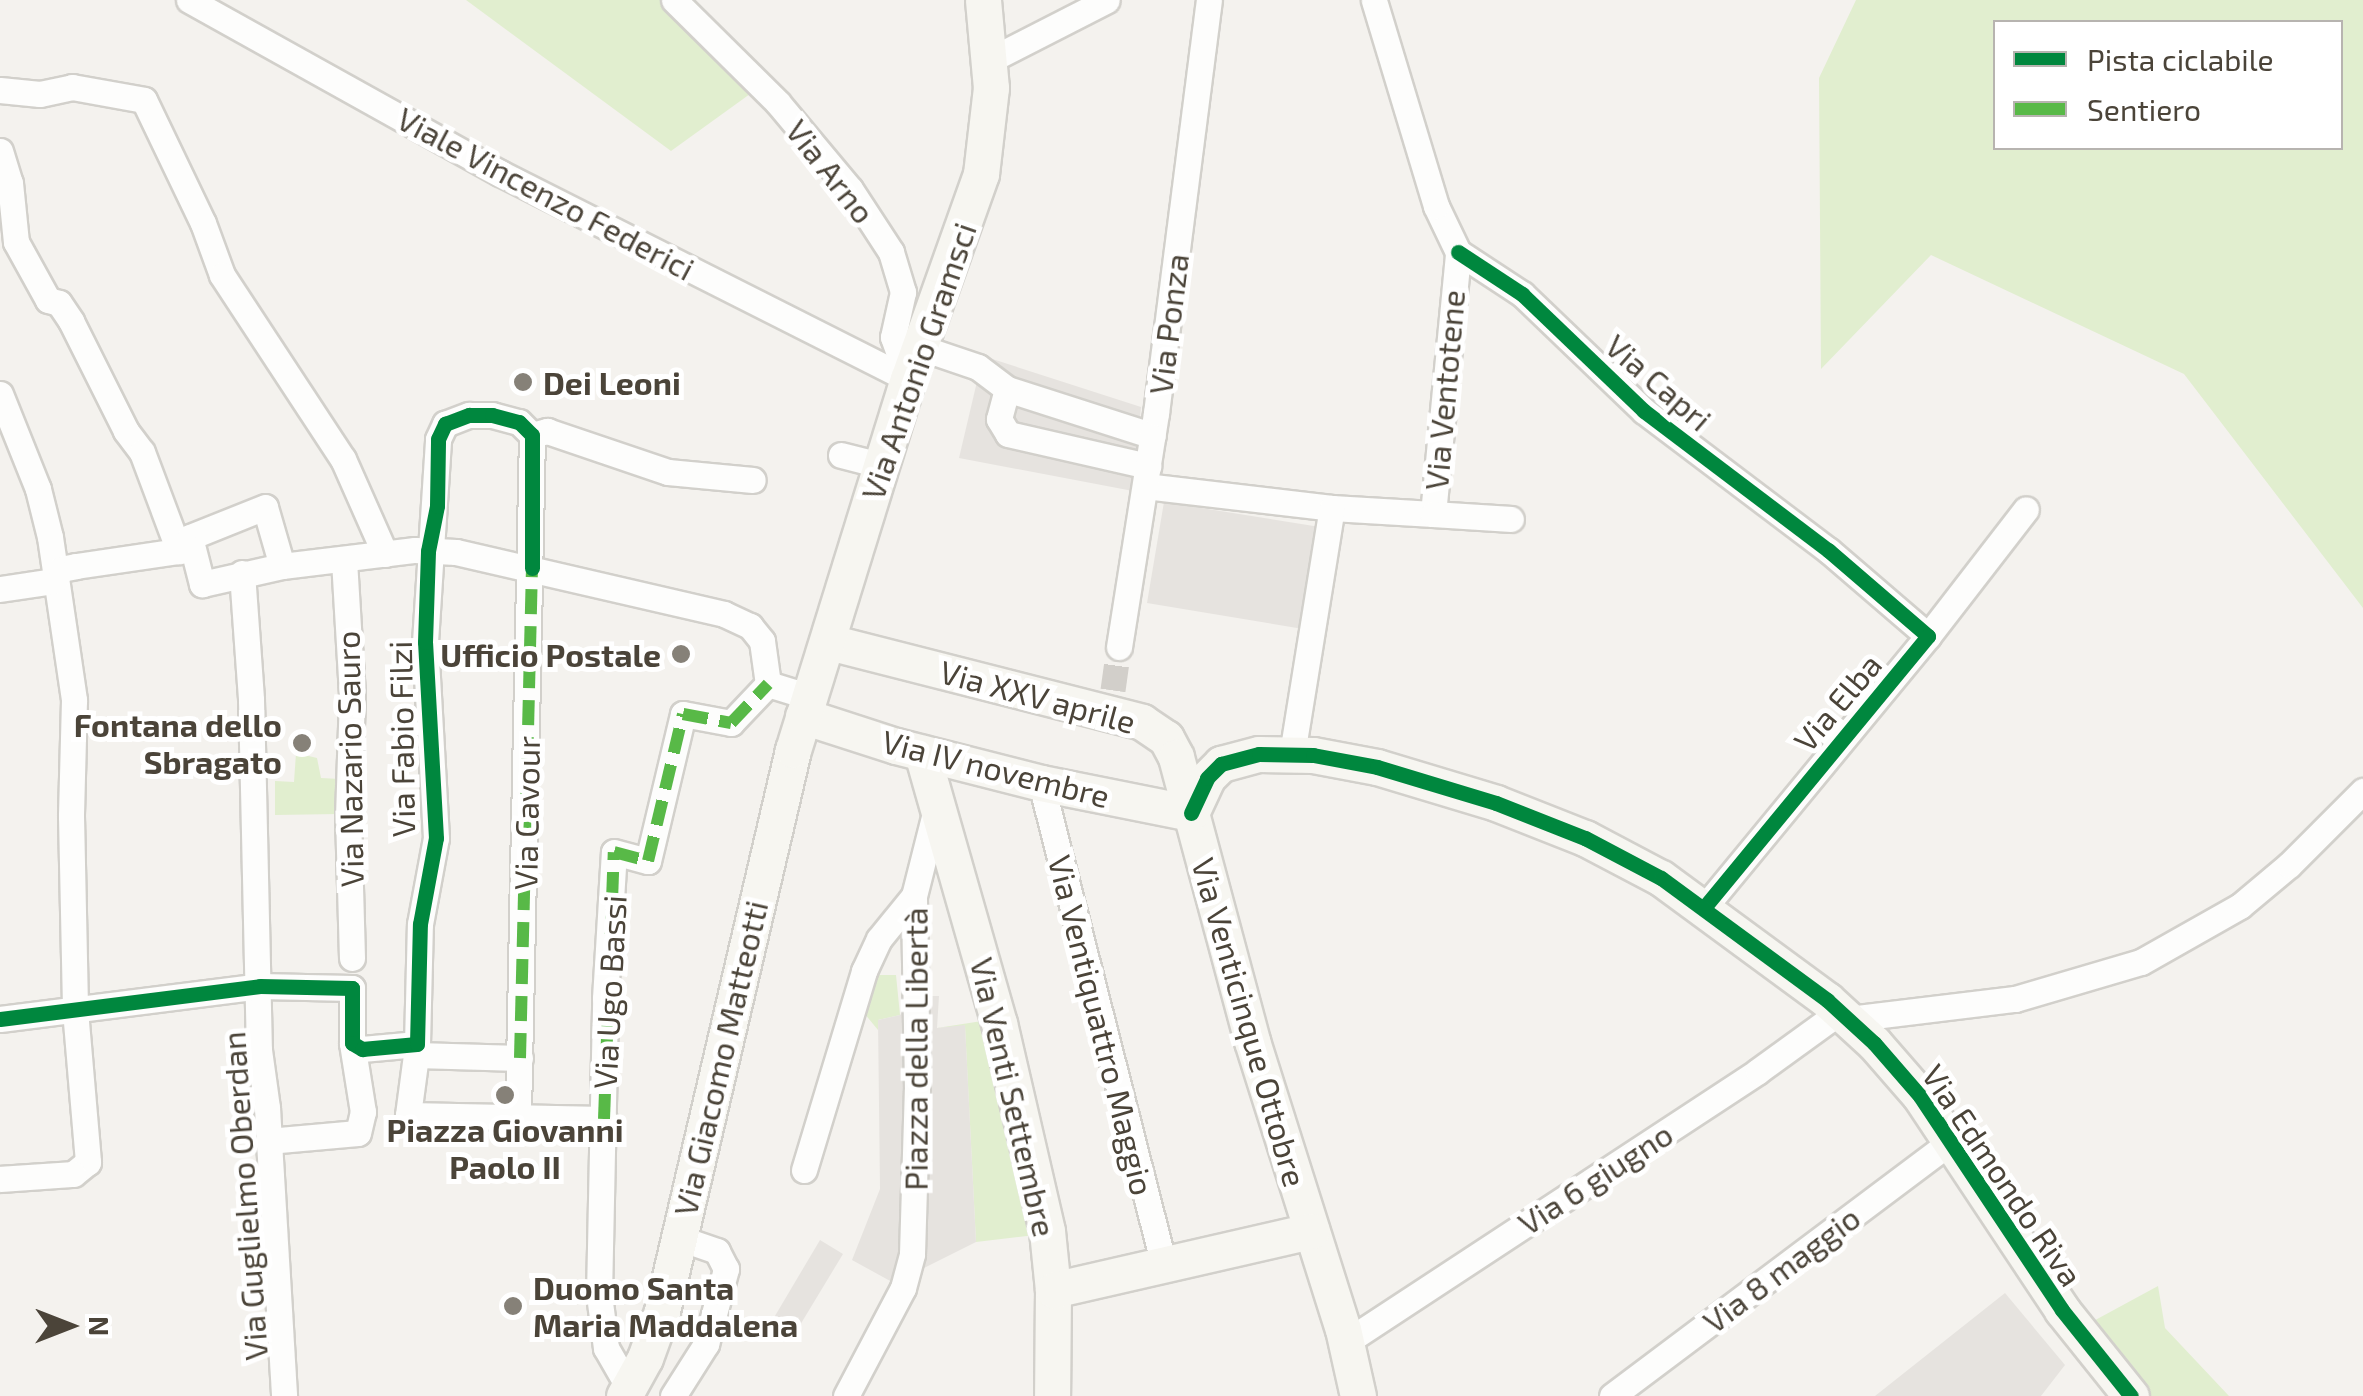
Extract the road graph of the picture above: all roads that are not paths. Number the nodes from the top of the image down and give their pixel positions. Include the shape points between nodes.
1 (189, 0) edge
2 (674, 0) edge
3 (983, 0) edge
4 (1108, 0) edge
5 (1208, 0) edge
6 (1374, 0) edge
7 (990, 60) junction
8 (0, 90) edge
9 (0, 117) edge
10 (0, 151) edge
11 (8, 243) edge
12 (1458, 252) junction
13 (913, 363) junction
14 (1007, 389) junction
15 (0, 394) edge
16 (532, 435) junction
17 (1153, 436) junction
18 (842, 454) dead end
19 (880, 465) junction
20 (1146, 476) junction
21 (753, 480) dead end
22 (1332, 508) junction
23 (2026, 509) dead end
24 (1432, 514) junction
25 (1511, 519) dead end
26 (186, 550) junction
27 (428, 551) junction
28 (384, 554) junction
29 (344, 560) junction
30 (282, 566) junction
31 (532, 568) junction
32 (242, 573) junction
33 (54, 581) junction
34 (0, 589) edge
35 (1928, 636) junction
36 (829, 642) junction
37 (1119, 646) tunnel mouth
38 (768, 684) junction
39 (806, 706) junction
40 (922, 753) junction
41 (1292, 754) junction
42 (1041, 783) junction
43 (2363, 790) edge
44 (937, 804) junction
45 (1191, 812) junction
46 (914, 896) junction
47 (1705, 907) junction
48 (352, 958) dead end
49 (260, 986) junction
50 (75, 1010) junction
51 (1845, 1015) junction
52 (0, 1019) edge
53 (352, 1043) junction
54 (520, 1058) junction
55 (518, 1116) junction
56 (604, 1119) junction
57 (268, 1142) junction
58 (1950, 1142) junction
59 (804, 1170) dead end
60 (0, 1180) edge
61 (1311, 1231) junction
62 (679, 1238) junction
63 (1164, 1267) junction
64 (1053, 1290) junction
65 (1346, 1342) junction
66 (626, 1392) edge
67 (284, 1396) edge
68 (674, 1396) edge
69 (846, 1396) edge
70 (1052, 1396) edge
71 (1358, 1396) edge
72 (1612, 1396) edge
73 (2131, 1396) edge

1 - 13 street, Viale Vincenzo Federici via 500,173
2 - 13 street, Via Arno via 778,103 850,189 891,252 903,292 894,338
3 - 7 main road, Via Antonio Gramsci
4 - 7 street
5 - 17 street, Via Ponza
6 - 12 street, Via Ventotene via 1436,206
7 - 13 main road, Via Antonio Gramsci via 982,174
8 - 9 street
8 - 28 street via 40,94 72,86 144,100 222,275 344,459
10 - 11 street via 10,184
11 - 26 street via 71,321
12 - 24 street, Via Ventotene
12 - 35 street, Via Capri via 1522,294 1644,411 1828,550
13 - 14 street, Viale Vincenzo Federici via 978,367
13 - 19 main road, Via Antonio Gramsci
14 - 17 street, Viale Vincenzo Federici
14 - 20 street, Via Ventotene via 999,419 1008,434
15 - 33 street via 38,489
16 - 21 street via 547,430 668,472
16 - 27 street, Via Fabio Filzi via 519,422 492,415 445,424
16 - 31 street, Via Cavour
17 - 20 street, Via Ponza
18 - 19 street
19 - 36 main road, Via Antonio Gramsci
20 - 22 street, Via Ventotene
20 - 37 street, Via Ponza
22 - 24 street, Via Ventotene
22 - 41 street
23 - 35 street, Via Elba
24 - 25 street
26 - 30 street via 190,537 265,506
26 - 32 street via 202,584
26 - 33 street via 61,569
27 - 28 street
27 - 31 street
27 - 53 street, Via Fabio Filzi via 425,642 436,838 420,924 417,1044 362,1049
28 - 29 street
29 - 30 street
29 - 48 street, Via Nazario Sauro via 352,696
30 - 32 street
31 - 38 street via 744,622 762,641
31 - 54 street, Via Cavour
32 - 49 street, Via Guglielmo Oberdan
33 - 34 street
33 - 50 street via 76,742
35 - 47 street, Via Elba
36 - 39 main road, Via Antonio Gramsci
36 - 45 main road, Via XXV aprile via 1111,702 1166,738
38 - 39 street
38 - 56 street, Via Ugo Bassi via 730,722 683,714 648,862 614,852
39 - 40 main road, Via IV novembre
39 - 62 main road, Via Giacomo Matteotti
40 - 42 main road, Via IV novembre
40 - 44 main road
41 - 45 main road, Via Edmondo Riva via 1221,764
41 - 47 main road, Via Edmondo Riva via 1378,767 1531,816 1618,854
42 - 45 main road, Via IV novembre
42 - 63 street, Via Ventiquattro Maggio
43 - 51 street via 2240,906 2159,954 2015,1000
44 - 46 street, Piazza della Libertà
44 - 64 main road, Via Venti Settembre via 1012,1076 1047,1231
45 - 61 main road, Via Venticinque Ottobre
46 - 59 street via 864,971
46 - 69 street, Piazza della Libertà via 914,1222 903,1288
47 - 51 main road, Via Edmondo Riva
49 - 50 street
49 - 53 street via 352,986
49 - 57 street, Via Guglielmo Oberdan via 258,1050
50 - 52 street
50 - 60 street via 88,1162 73,1174
51 - 58 main road, Via Edmondo Riva via 1906,1078
51 - 65 street, Via 6 giugno
53 - 57 street via 363,1112 358,1133
54 - 55 street
54 - 55 street via 416,1055 408,1115
55 - 56 street
56 - 66 street, Via Ugo Bassi via 601,1323
57 - 67 street, Via Guglielmo Oberdan
58 - 72 street, Via 8 maggio
58 - 73 main road, Via Edmondo Riva via 2062,1310
61 - 63 main road
61 - 65 main road, Via Venticinque Ottobre
62 - 66 main road, Via Giacomo Matteotti via 658,1327
62 - 68 street via 716,1251 726,1269 710,1332
63 - 64 main road
64 - 70 main road, Via Venti Settembre
65 - 71 main road, Via Venticinque Ottobre

